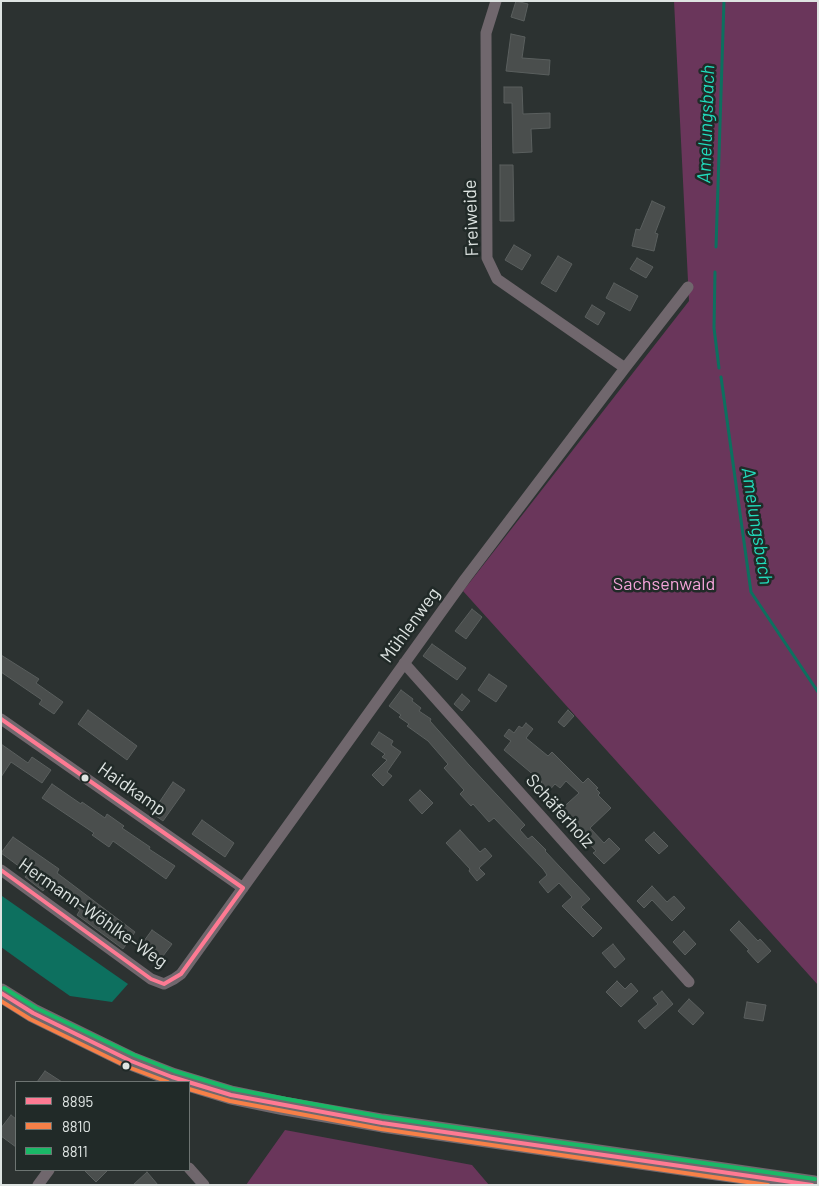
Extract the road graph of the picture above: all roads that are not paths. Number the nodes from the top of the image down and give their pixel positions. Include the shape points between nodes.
1 (496, 1) edge
2 (688, 287) dead end
3 (625, 368) junction
4 (404, 663) junction
5 (1, 719) edge
6 (1, 870) edge
7 (243, 888) junction
8 (689, 982) dead end
9 (164, 984) joint
10 (1, 993) edge
11 (185, 1081) edge
12 (190, 1082) edge
13 (190, 1169) edge
14 (48, 1171) edge
15 (38, 1185) edge
16 (204, 1185) edge
17 (814, 1185) edge

1 - 3 street, Freiweide via 486,33 487,258 497,279
2 - 3 street, Mühlenweg
3 - 4 street, Mühlenweg
4 - 7 street, Mühlenweg
4 - 8 street, Schäferholz
5 - 7 street, Haidkamp
6 - 9 street, Hermann-Wöhlke-Weg via 151,979
7 - 9 street, Mühlenweg via 181,974
10 - 11 main road via 33,1013 131,1061
12 - 17 main road via 231,1095 382,1123
13 - 16 street
14 - 15 street

